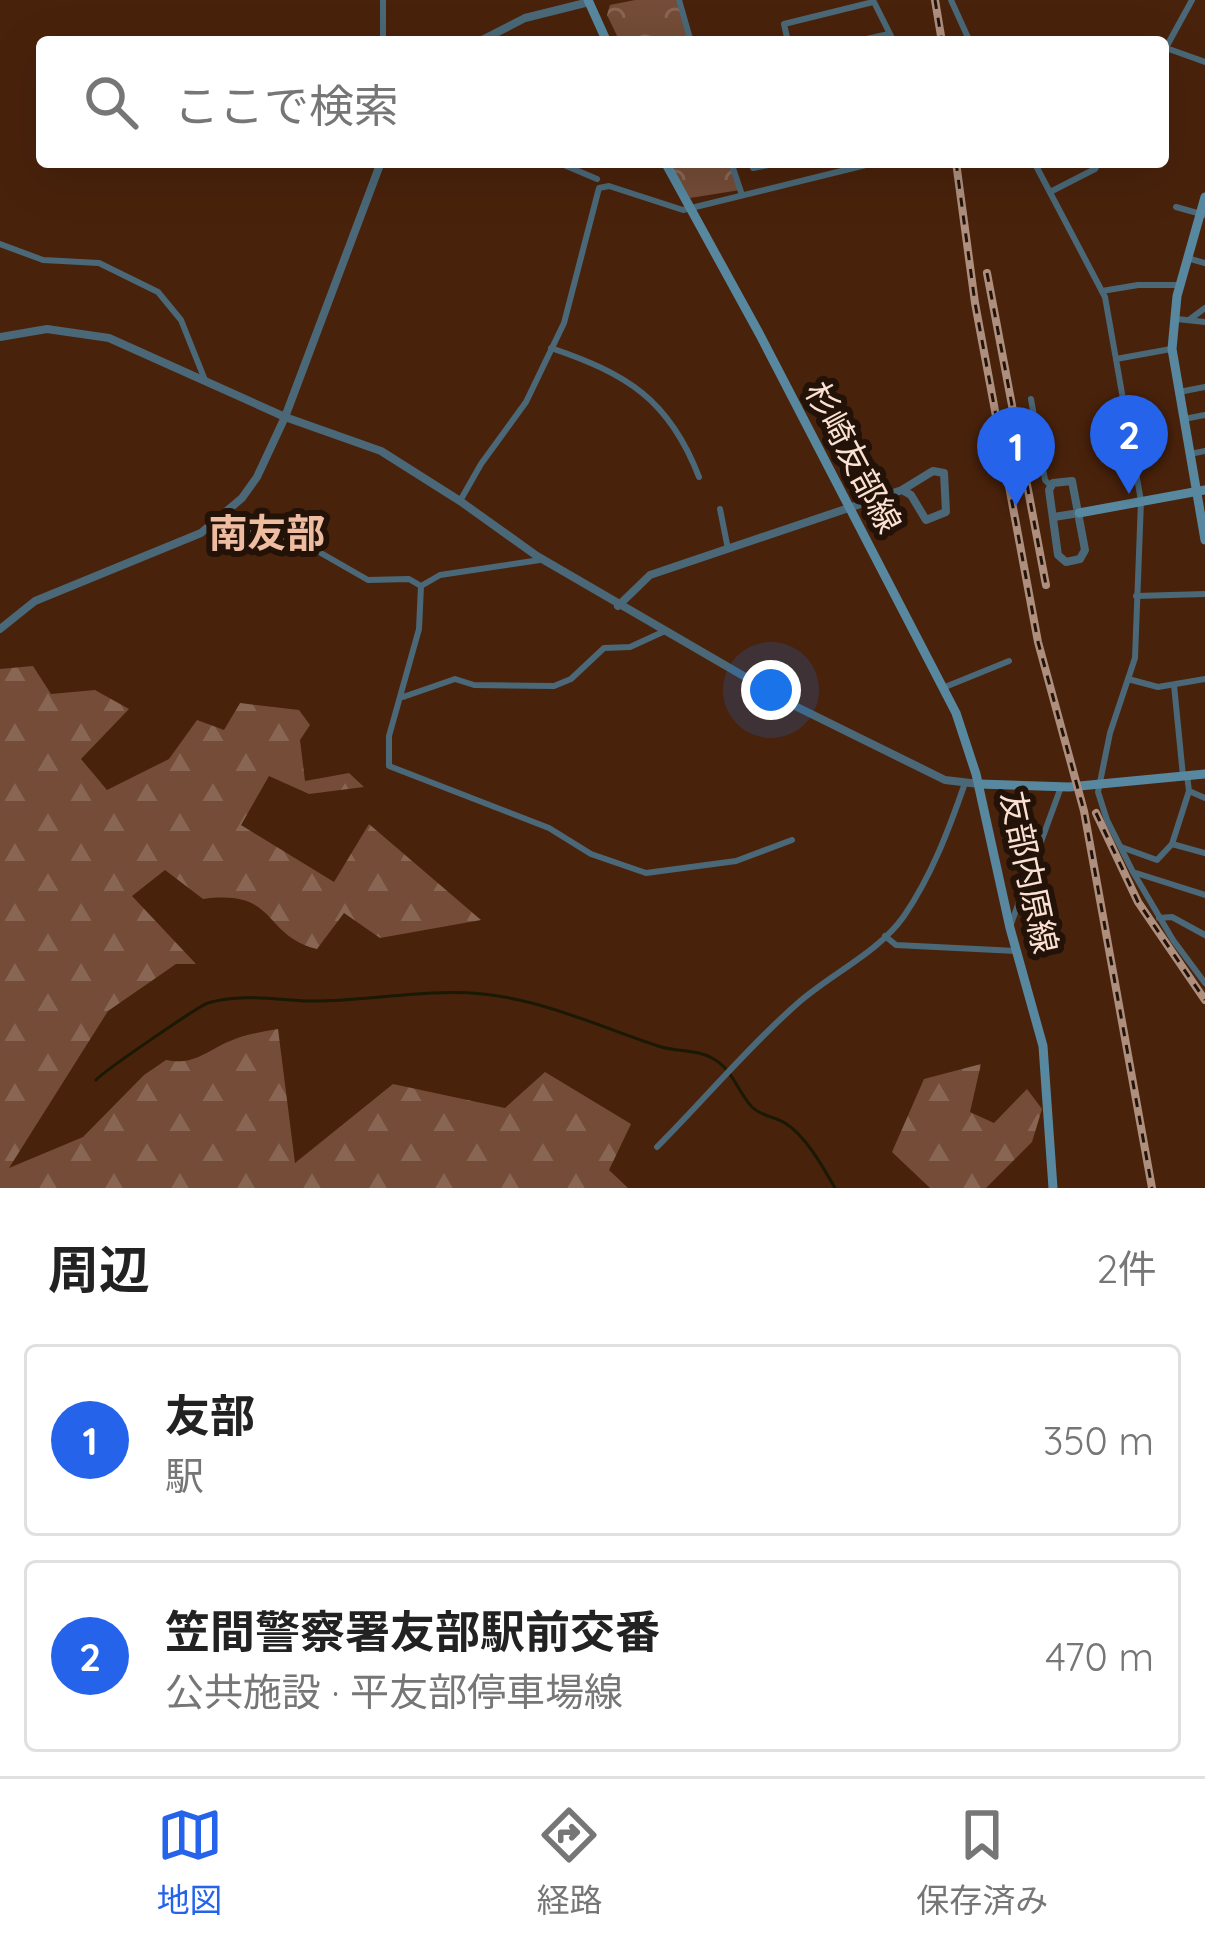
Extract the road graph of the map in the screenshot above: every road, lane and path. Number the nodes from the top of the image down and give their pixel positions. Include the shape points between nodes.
1 (382, 0) edge
2 (679, 0) edge
3 (951, 0) edge
4 (1192, 0) edge
5 (592, 1) edge
6 (873, 1) edge
7 (382, 36) edge
8 (490, 36) edge
9 (606, 36) edge
10 (689, 36) edge
11 (787, 36) edge
12 (891, 36) edge
13 (967, 36) edge
14 (1169, 41) edge
15 (1169, 51) edge
16 (1205, 62) edge
17 (379, 168) edge
18 (571, 168) edge
19 (668, 168) edge
20 (733, 168) edge
21 (840, 168) edge
22 (1037, 168) edge
23 (1096, 168) edge
24 (597, 179) dead end
25 (1050, 192) junction
26 (742, 195) junction
27 (1205, 197) edge
28 (1177, 207) dead end
29 (690, 208) junction
30 (1203, 214) edge
31 (0, 244) edge
32 (1187, 258) junction
33 (1205, 263) edge
34 (1180, 285) junction
35 (1102, 290) junction
36 (1205, 308) edge
37 (1173, 319) junction
38 (1189, 320) junction
39 (1205, 322) edge
40 (0, 337) edge
41 (551, 349) junction
42 (1172, 349) junction
43 (1116, 359) junction
44 (206, 380) junction
45 (1205, 387) edge
46 (1178, 392) junction
47 (1030, 399) dead end
48 (1205, 415) edge
49 (285, 417) junction
50 (1184, 419) junction
51 (1205, 451) edge
52 (1190, 454) junction
53 (699, 477) dead end
54 (1050, 485) junction
55 (1201, 491) edge
56 (907, 492) junction
57 (460, 501) junction
58 (1141, 501) junction
59 (850, 507) junction
60 (720, 509) dead end
61 (1078, 513) junction
62 (223, 517) junction
63 (1054, 517) junction
64 (1205, 540) edge
65 (728, 549) junction
66 (544, 560) junction
67 (421, 586) junction
68 (1205, 594) edge
69 (1136, 596) junction
70 (619, 606) junction
71 (0, 629) edge
72 (665, 632) junction
73 (1009, 661) dead end
74 (1128, 679) junction
75 (1205, 680) edge
76 (1174, 685) junction
77 (944, 687) junction
78 (402, 697) junction
79 (1205, 774) edge
80 (1185, 775) junction
81 (1098, 782) junction
82 (965, 783) junction
83 (979, 784) junction
84 (1061, 787) junction
85 (1189, 791) junction
86 (1205, 798) edge
87 (792, 840) dead end
88 (1172, 844) junction
89 (1119, 846) junction
90 (1205, 853) edge
91 (1133, 872) junction
92 (1205, 896) edge
93 (1159, 918) junction
94 (1010, 928) junction
95 (1205, 935) edge
96 (885, 936) junction
97 (1017, 951) junction
98 (1205, 983) edge
99 (657, 1147) dead end
100 (1053, 1188) edge

1 - 7 street
2 - 10 street
3 - 13 street
4 - 14 street
5 - 8 street
5 - 9 main road
6 - 11 street via 784,24
6 - 12 street
15 - 16 street
17 - 49 street
18 - 24 street
19 - 29 main road, 杉崎友部線
20 - 26 street
21 - 26 street
22 - 25 street
23 - 25 street
25 - 35 street
26 - 29 street
27 - 30 main road
28 - 30 street
29 - 41 street via 599,188
29 - 59 main road, 杉崎友部線
30 - 32 main road
31 - 44 street via 43,260 99,263 158,292 181,320
32 - 33 street
32 - 34 main road
34 - 35 street
34 - 37 main road
35 - 43 street
36 - 38 street
37 - 38 street
37 - 42 main road
38 - 39 street
40 - 44 street via 79,331
41 - 53 street via 630,381 686,444
41 - 57 street
42 - 43 street
42 - 46 main road
43 - 58 street
44 - 49 street
45 - 46 street
46 - 50 main road
47 - 54 street
48 - 50 street
49 - 57 street via 381,451
49 - 62 street via 257,478
50 - 52 main road
51 - 52 street
52 - 55 main road
54 - 61 street via 1072,481
54 - 63 street
55 - 58 main road
55 - 64 main road
56 - 56 street via 933,471 944,473 948,508 926,520
56 - 59 street
57 - 66 street
58 - 61 main road
58 - 69 street
59 - 65 street
59 - 77 main road, 杉崎友部線
60 - 65 street
61 - 63 street
61 - 63 street via 1080,560 1058,555
62 - 67 street via 300,541 368,580
62 - 71 street via 172,548 35,601
65 - 70 street via 650,575
66 - 67 street via 440,575
66 - 70 street
67 - 78 street
68 - 69 street
69 - 74 street
70 - 72 street
72 - 78 street via 604,648 554,686 455,680
72 - 82 street via 879,750
73 - 77 street
74 - 76 street
74 - 81 street
75 - 76 street
76 - 80 street
77 - 83 main road, 杉崎友部線
78 - 87 street via 389,766 549,828 629,870 736,861
79 - 80 main road, 友部内原線
80 - 81 main road, 友部内原線
80 - 85 street
81 - 84 main road, 友部内原線
81 - 89 street
82 - 83 street
82 - 96 street via 944,843
83 - 84 main road, 友部内原線
83 - 94 main road, 友部内原線
84 - 94 street
85 - 86 street
85 - 88 street
88 - 89 street via 1157,860
88 - 90 street
89 - 91 street
91 - 92 street
91 - 93 street
93 - 95 street via 1172,916
93 - 98 street
94 - 97 main road, 友部内原線
96 - 97 street via 896,945
96 - 99 street via 743,1052
97 - 100 main road, 友部内原線 via 1046,1062

